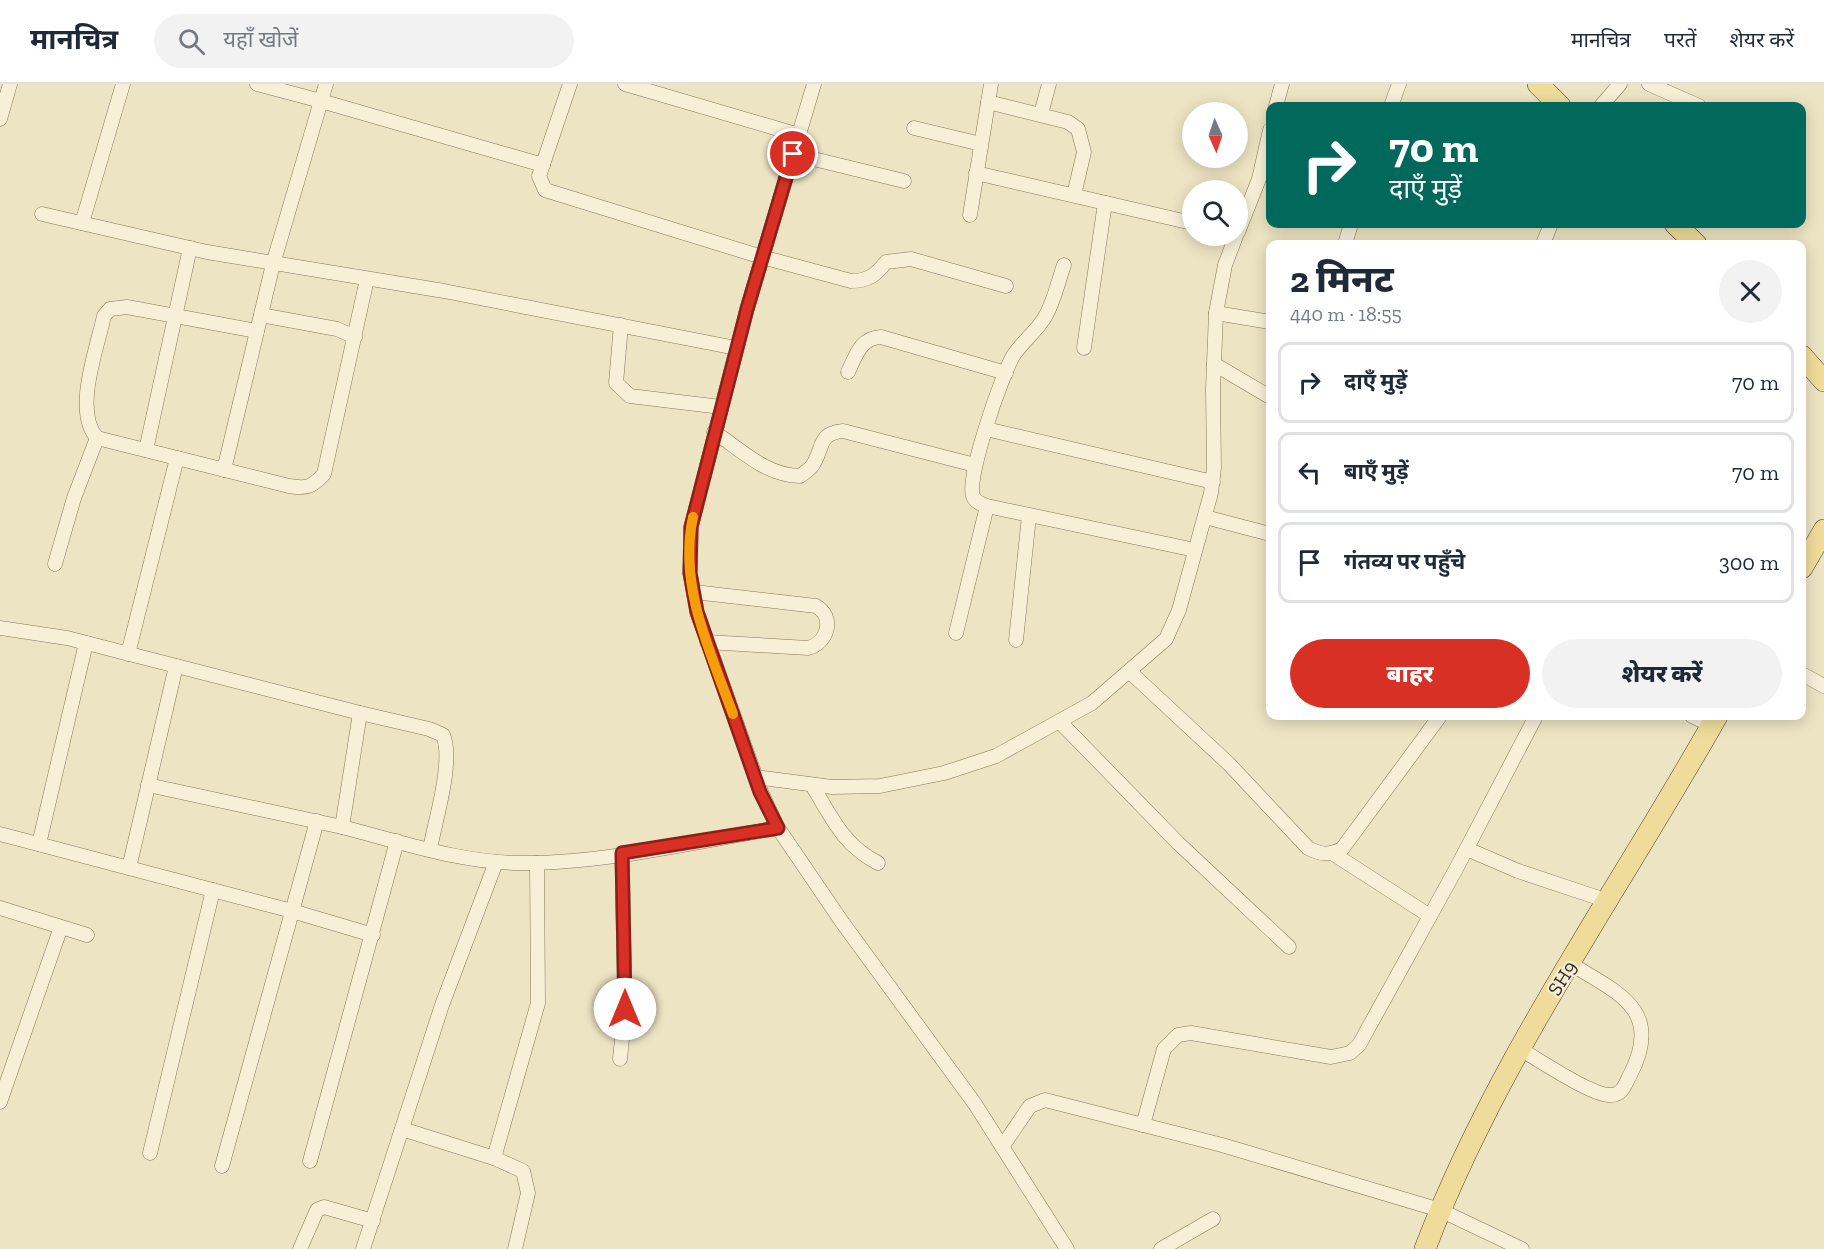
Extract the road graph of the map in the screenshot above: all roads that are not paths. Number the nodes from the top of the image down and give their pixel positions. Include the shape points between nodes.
1 (10, 84) edge
2 (123, 84) edge
3 (257, 84) edge
4 (326, 84) edge
5 (570, 84) edge
6 (625, 84) edge
7 (814, 84) edge
8 (991, 84) edge
9 (1049, 84) edge
10 (1282, 84) edge
11 (1398, 84) edge
12 (1538, 84) edge
13 (1620, 84) edge
14 (1649, 84) edge
15 (321, 101) junction
16 (988, 102) junction
17 (1277, 102) edge
18 (1392, 102) edge
19 (1556, 102) edge
20 (1604, 102) edge
21 (1690, 102) edge
22 (1041, 114) junction
23 (0, 119) edge
24 (914, 128) dead end
25 (799, 135) junction
26 (981, 144) junction
27 (1266, 148) edge
28 (793, 154) junction
29 (543, 165) junction
30 (976, 173) junction
31 (904, 181) dead end
32 (1074, 195) junction
33 (1105, 203) junction
34 (1248, 206) edge
35 (42, 214) dead end
36 (970, 215) dead end
37 (1182, 221) edge
38 (82, 223) junction
39 (1679, 228) edge
40 (1692, 240) edge
41 (1232, 246) edge
42 (190, 248) junction
43 (762, 257) junction
44 (273, 264) junction
45 (1064, 266) dead end
46 (368, 279) junction
47 (1006, 286) dead end
48 (1216, 313) junction
49 (261, 315) junction
50 (175, 316) junction
51 (1266, 321) edge
52 (621, 325) junction
53 (257, 331) junction
54 (355, 337) junction
55 (736, 348) junction
56 (1084, 348) dead end
57 (1806, 361) edge
58 (1214, 364) junction
59 (848, 372) dead end
60 (1005, 373) junction
61 (1824, 381) edge
62 (1266, 395) edge
63 (721, 407) junction
64 (987, 429) junction
65 (714, 432) junction
66 (97, 438) junction
67 (146, 450) junction
68 (177, 458) junction
69 (975, 465) junction
70 (224, 470) junction
71 (1213, 482) junction
72 (987, 506) junction
73 (1029, 516) junction
74 (1205, 517) junction
75 (1824, 530) edge
76 (1266, 533) edge
77 (1196, 550) junction
78 (1806, 561) edge
79 (55, 564) dead end
80 (694, 592) junction
81 (0, 628) edge
82 (956, 633) dead end
83 (1016, 640) dead end
84 (707, 642) junction
85 (86, 643) junction
86 (128, 654) junction
87 (176, 666) junction
88 (1130, 672) junction
89 (1806, 676) edge
90 (1824, 686) edge
91 (360, 712) junction
92 (1437, 720) edge
93 (1534, 720) edge
94 (1714, 720) edge
95 (1060, 722) junction
96 (756, 777) junction
97 (148, 785) junction
98 (812, 785) junction
99 (317, 821) junction
100 (342, 827) junction
101 (778, 828) junction
102 (0, 834) edge
103 (397, 841) junction
104 (39, 844) junction
105 (429, 849) junction
106 (1467, 849) junction
107 (622, 853) junction
108 (1332, 854) junction
109 (496, 862) junction
110 (537, 863) junction
111 (878, 863) dead end
112 (129, 868) junction
113 (213, 890) junction
114 (1608, 901) junction
115 (0, 908) edge
116 (292, 910) junction
117 (1430, 916) junction
118 (62, 927) junction
119 (87, 935) dead end
120 (373, 935) junction
121 (1289, 947) dead end
122 (1571, 964) junction
123 (1518, 1048) junction
124 (620, 1059) dead end
125 (0, 1102) edge
126 (1143, 1125) junction
127 (402, 1130) junction
128 (1002, 1147) junction
129 (150, 1153) dead end
130 (494, 1158) junction
131 (310, 1161) dead end
132 (222, 1166) dead end
133 (1440, 1210) junction
134 (1213, 1219) dead end
135 (373, 1221) junction
136 (1062, 1246) edge
137 (300, 1249) edge
138 (363, 1249) edge
139 (515, 1249) edge
140 (1161, 1249) edge
141 (1425, 1249) edge
142 (1522, 1249) edge

1 - 23 street
2 - 38 street
3 - 15 street
4 - 15 street
5 - 29 street
6 - 25 street
7 - 25 street
8 - 16 street
9 - 22 street
10 - 17 street
11 - 18 street
12 - 19 main road
13 - 20 street
14 - 21 street
15 - 29 street
15 - 44 street
16 - 22 street
16 - 26 street
22 - 32 street via 1068,122 1083,139 1084,152
24 - 26 street
25 - 28 street
26 - 30 street
27 - 34 street
28 - 31 street
28 - 43 street
29 - 43 street via 539,176 545,190
30 - 32 street
30 - 36 street
32 - 33 street
33 - 37 street
33 - 56 street
35 - 38 street
38 - 42 street
39 - 40 main road
41 - 48 street
42 - 44 street
42 - 50 street
43 - 47 street via 851,281 876,275 886,262 911,259
43 - 55 street
44 - 46 street
44 - 49 street
45 - 60 street via 1045,317 1023,341
46 - 52 street
46 - 54 street
48 - 51 street
48 - 58 street
49 - 53 street
49 - 54 street via 336,329
50 - 53 street
50 - 66 street via 127,307 111,309 104,316 87,397 86,417
50 - 67 street
52 - 55 street
52 - 63 street via 616,383 622,391 630,396
53 - 70 street
54 - 70 street via 324,474 314,486 303,489
55 - 63 street
57 - 61 main road
58 - 62 street
58 - 71 street
59 - 60 street via 861,346 870,338 880,337
60 - 64 street
63 - 65 street
64 - 69 street
64 - 71 street
65 - 69 street via 773,473 790,476 800,476 812,466 826,436 843,431
65 - 80 street via 691,527 690,573
66 - 67 street
66 - 79 street
67 - 68 street
68 - 70 street
68 - 86 street
69 - 72 street via 972,496
71 - 74 street
72 - 73 street
72 - 82 street
73 - 77 street
73 - 83 street
74 - 76 street
74 - 77 street
75 - 78 main road
77 - 88 street via 1166,639
80 - 84 street
80 - 84 street via 816,606 825,611 828,619 824,640 808,648
81 - 85 street
84 - 96 street
85 - 86 street
85 - 104 street
86 - 87 street
87 - 91 street
87 - 97 street
88 - 95 street via 1092,703
88 - 108 street via 1229,764 1308,848
89 - 90 street
91 - 100 street
91 - 105 street via 443,735 446,760
92 - 108 street via 1342,849
93 - 106 street
94 - 114 main road, SH9
95 - 98 street via 996,756 944,773 880,786
95 - 121 street via 1178,843
96 - 98 street
96 - 101 street
97 - 99 street
97 - 112 street
98 - 111 street via 843,837 859,853
99 - 100 street
99 - 116 street
100 - 103 street
101 - 107 street
101 - 128 street
102 - 104 street
103 - 105 street
103 - 120 street
104 - 112 street
105 - 109 street
106 - 114 street
106 - 117 street
107 - 110 street
107 - 124 street via 625,1009
108 - 117 street
109 - 110 street
109 - 127 street via 442,1005
110 - 130 street via 538,1003
112 - 113 street
113 - 116 street
113 - 129 street
114 - 122 main road, SH9
115 - 118 street
116 - 120 street
116 - 132 street
117 - 126 street via 1359,1045 1350,1053 1331,1057 1191,1033 1178,1035 1164,1049
118 - 119 street
118 - 125 street
120 - 131 street
122 - 123 main road, SH9
122 - 123 street via 1629,1000 1639,1019 1642,1037 1637,1062 1623,1090 1616,1095 1600,1094
123 - 133 main road, SH9
126 - 128 street via 1046,1100 1030,1106
126 - 133 street via 1222,1144
127 - 130 street
127 - 135 street
128 - 136 street
130 - 139 street via 523,1171 527,1181 528,1193
133 - 141 main road, SH9
133 - 142 street
134 - 140 street
135 - 137 street via 324,1207 317,1210
135 - 138 street

